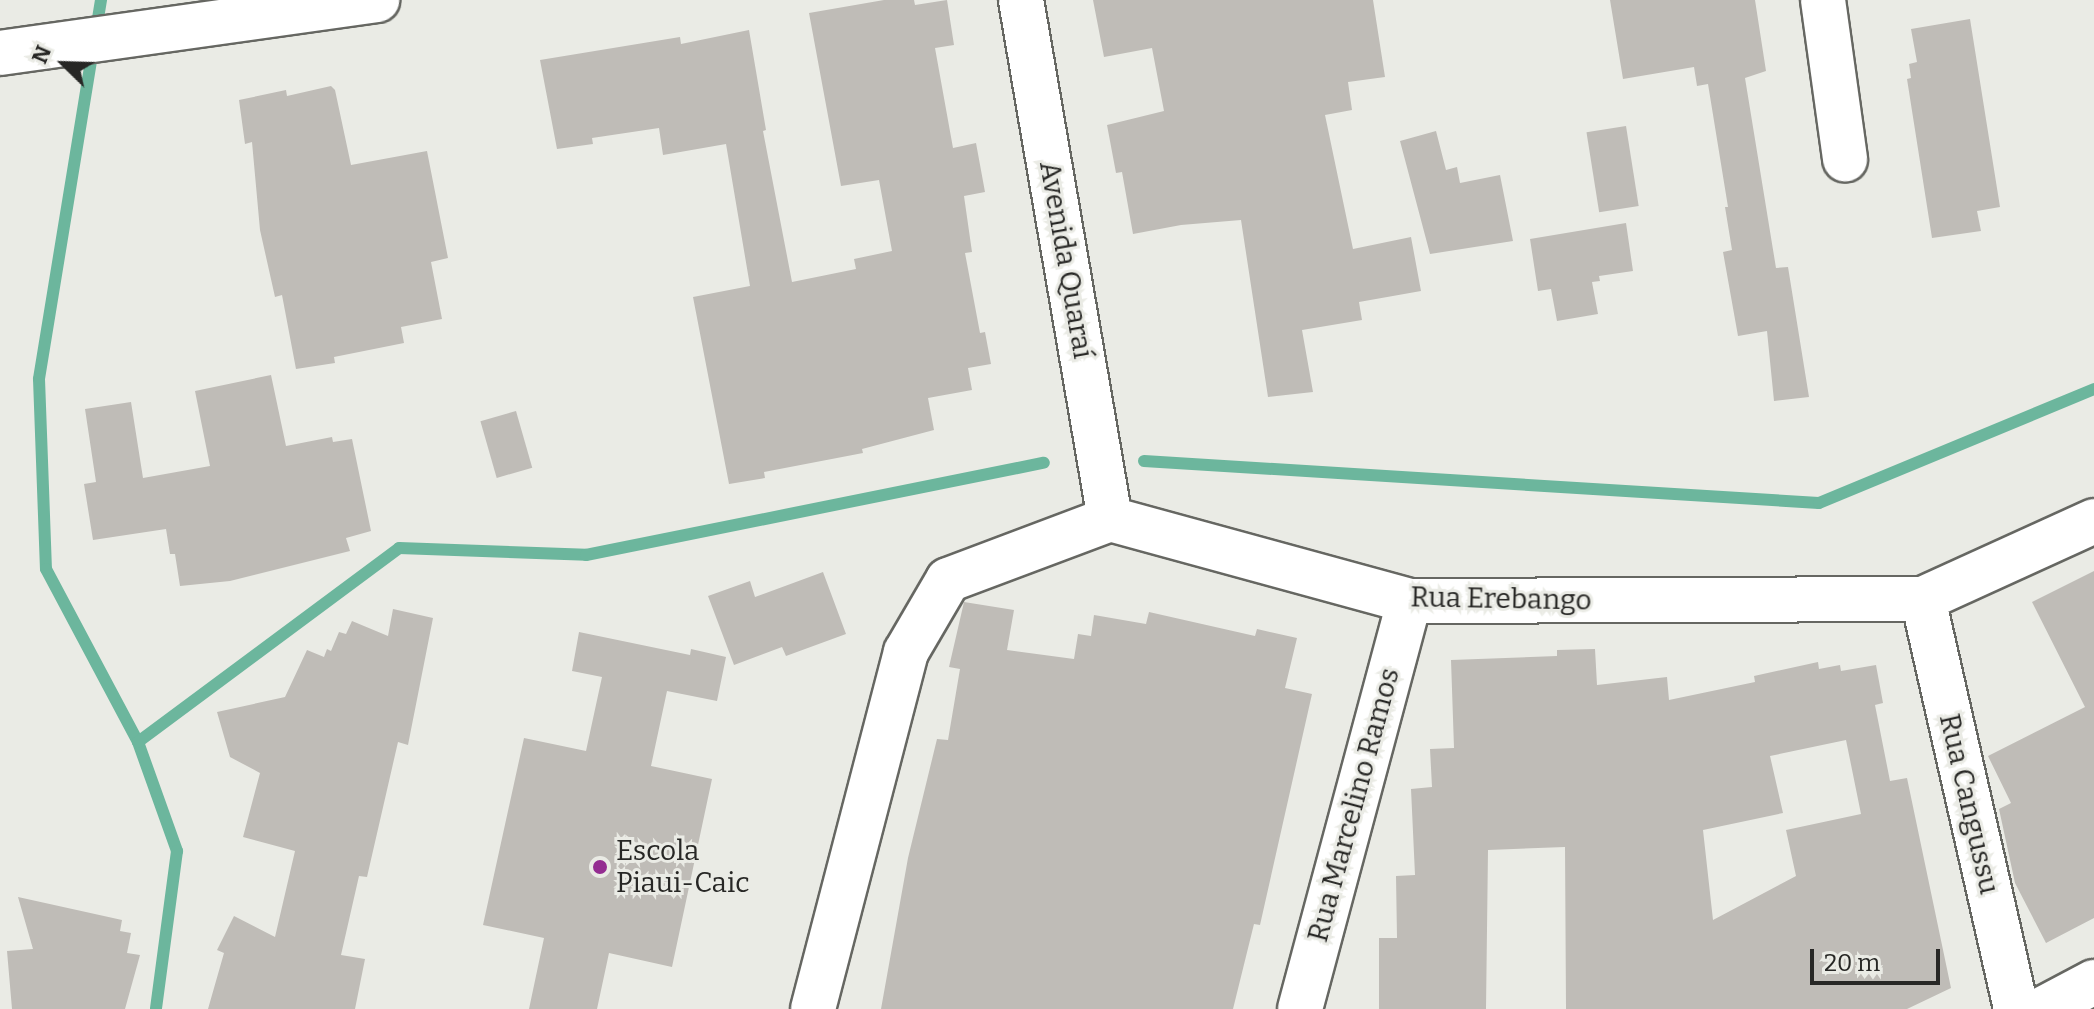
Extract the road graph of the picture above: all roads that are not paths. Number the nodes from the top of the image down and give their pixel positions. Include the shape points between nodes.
1 (377, 0) edge
2 (1021, 0) edge
3 (1823, 0) edge
4 (16, 50) edge
5 (1845, 159) dead end
6 (1110, 519) junction
7 (2094, 521) edge
8 (1923, 599) junction
9 (1409, 601) junction
10 (2094, 982) edge
11 (813, 1009) edge
12 (1300, 1009) edge
13 (2016, 1009) edge
14 (2043, 1009) edge

1 - 4 street
2 - 6 street, Avenida Quaraí
3 - 5 street
6 - 9 street, Rua Erebango
6 - 11 street via 948,580 906,652
7 - 8 street, Rua Erebango
8 - 9 street, Rua Erebango
8 - 13 street, Rua Cangussu
9 - 12 street, Rua Marcelino Ramos
10 - 14 street

